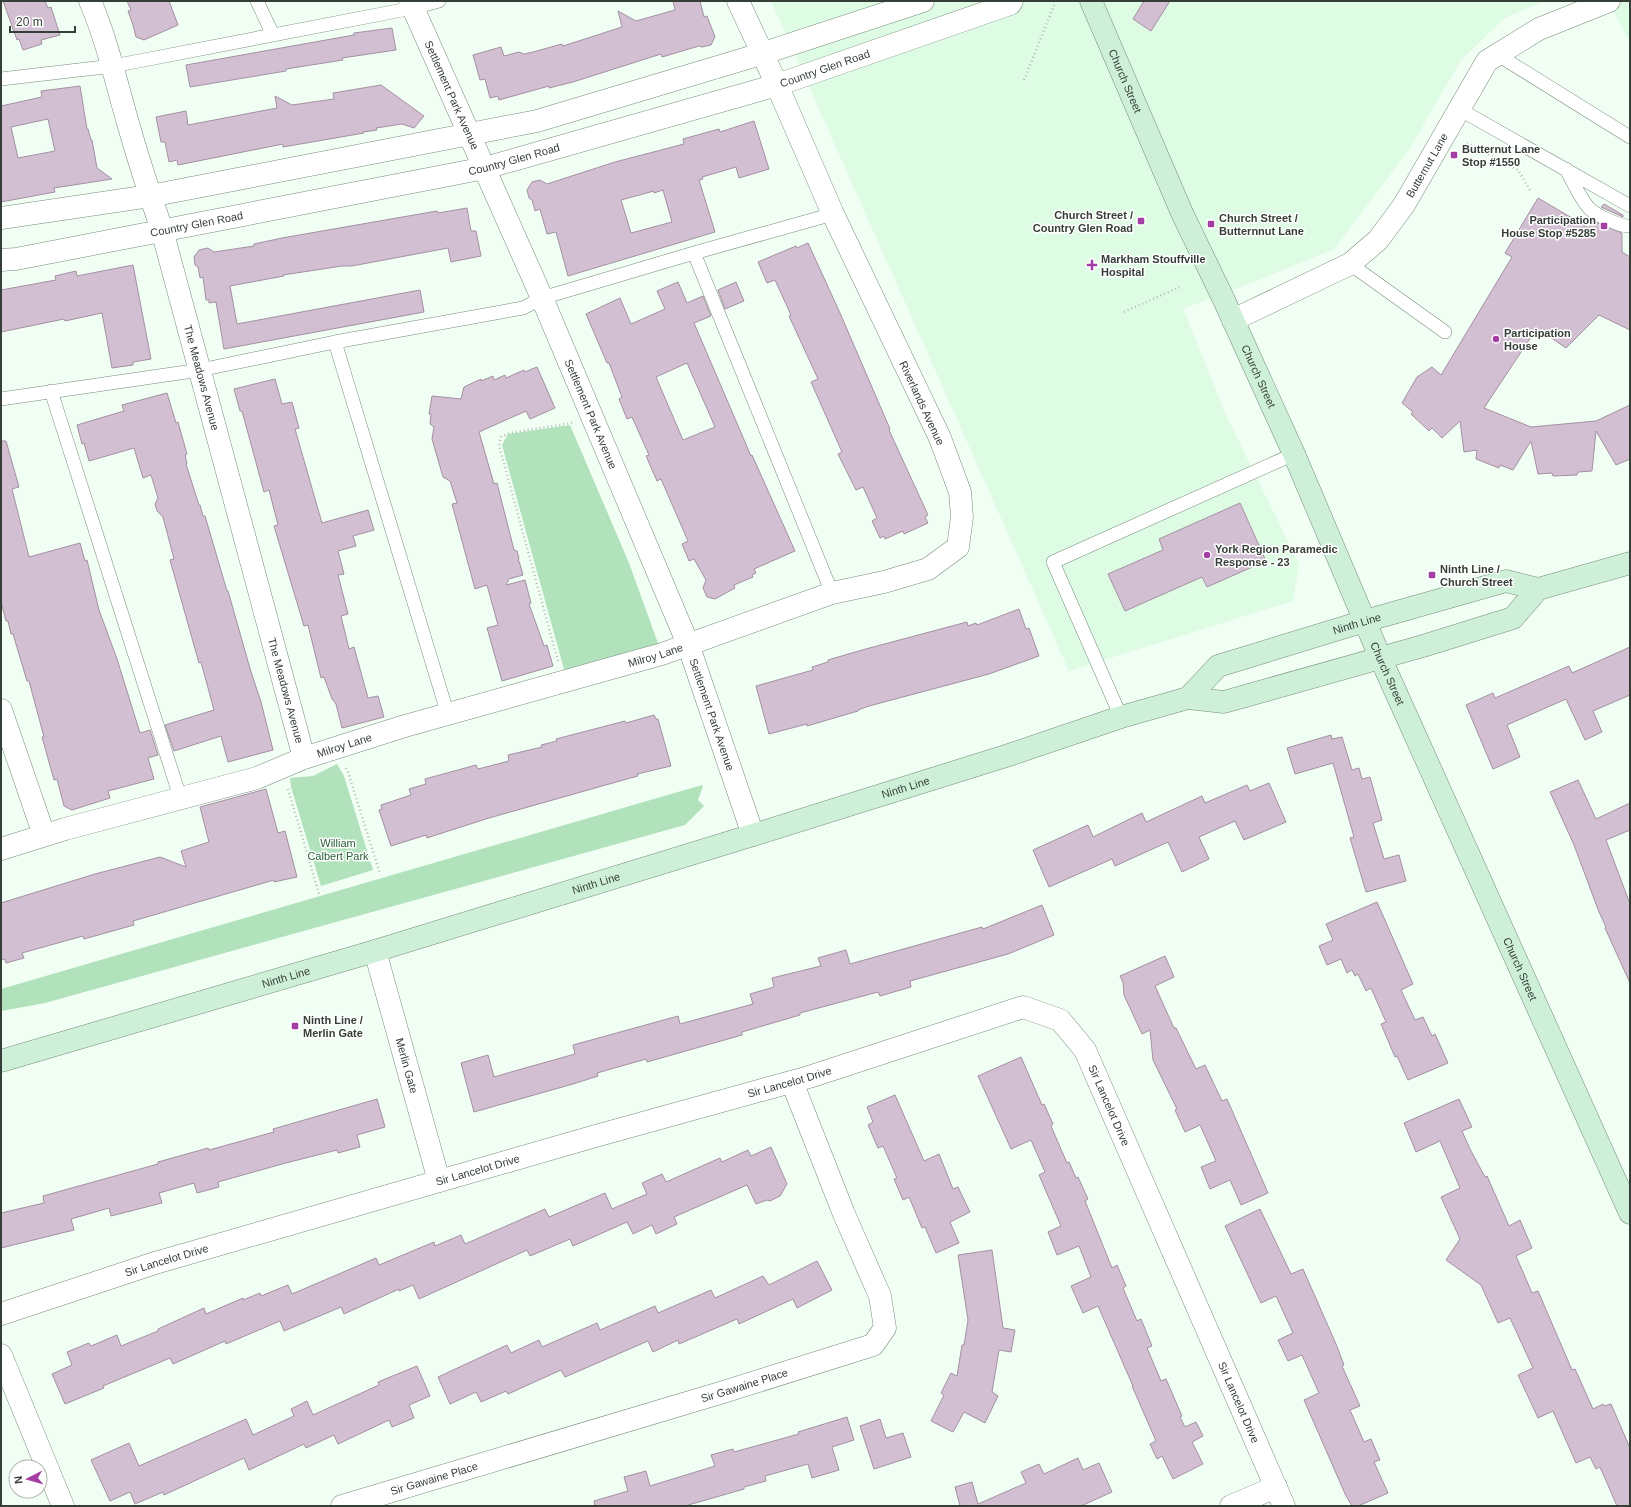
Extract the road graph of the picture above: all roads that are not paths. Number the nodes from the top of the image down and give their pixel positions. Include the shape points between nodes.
1 (90, 1) edge
2 (258, 1) edge
3 (439, 1) edge
4 (738, 1) edge
5 (923, 1) edge
6 (1012, 1) edge
7 (1091, 1) edge
8 (1609, 1) edge
9 (412, 5) edge
10 (273, 35) junction
11 (762, 54) junction
12 (1498, 54) junction
13 (113, 66) junction
14 (1, 79) edge
15 (777, 85) junction
16 (1459, 108) junction
17 (469, 133) junction
18 (1630, 137) edge
19 (485, 168) junction
20 (1566, 169) junction
21 (150, 196) junction
22 (1630, 206) edge
23 (833, 214) junction
24 (1, 218) edge
25 (1630, 226) edge
26 (162, 230) junction
27 (694, 253) junction
28 (1, 260) edge
29 (1350, 264) junction
30 (542, 298) junction
31 (1233, 320) junction
32 (1445, 332) dead end
33 (335, 342) junction
34 (200, 370) junction
35 (51, 391) junction
36 (1, 399) edge
37 (1294, 454) junction
38 (1630, 563) edge
39 (1538, 589) junction
40 (832, 593) junction
41 (1365, 621) junction
42 (688, 644) junction
43 (1380, 657) junction
44 (1188, 698) junction
45 (1, 710) edge
46 (448, 715) junction
47 (1121, 717) junction
48 (304, 758) junction
49 (180, 797) junction
50 (44, 835) junction
51 (753, 835) junction
52 (1, 849) edge
53 (375, 951) junction
54 (1, 1061) edge
55 (792, 1082) junction
56 (439, 1181) junction
57 (1630, 1213) edge
58 (1, 1314) edge
59 (1, 1355) edge
60 (1280, 1497) edge
61 (62, 1506) edge
62 (342, 1506) edge
63 (1231, 1506) edge

1 - 13 street, The Meadows Avenue
2 - 10 lane
3 - 9 lane
4 - 11 street, Riverlands Avenue
5 - 11 street
6 - 15 street, Country Glen Road via 1010,4
7 - 31 main road, Church Street via 1182,213
8 - 12 street, Butternut Lane via 1539,29
9 - 10 lane
9 - 17 street, Settlement Park Avenue
10 - 13 lane
11 - 15 street, Riverlands Avenue
11 - 17 street via 537,121
12 - 16 street, Butternut Lane via 1487,61
12 - 18 lane
13 - 14 lane
13 - 21 street, The Meadows Avenue
15 - 19 street, Country Glen Road
15 - 23 street, Riverlands Avenue
16 - 20 lane
16 - 29 street, Butternut Lane via 1404,205 1378,240
17 - 19 street, Settlement Park Avenue
17 - 21 street
19 - 26 street, Country Glen Road
19 - 30 street, Settlement Park Avenue
20 - 22 lane
20 - 25 lane via 1589,209 1609,220
21 - 24 street
21 - 26 street, The Meadows Avenue
23 - 27 lane
23 - 40 street, Riverlands Avenue via 940,438 960,492 962,518 958,547 928,569
26 - 28 street, Country Glen Road
26 - 34 street, The Meadows Avenue
27 - 30 lane
27 - 40 lane
29 - 31 street, Butternut Lane
29 - 32 lane
30 - 33 lane via 523,308
30 - 42 street, Settlement Park Avenue
31 - 37 main road, Church Street
33 - 34 lane
33 - 46 lane
34 - 35 lane
34 - 48 street, The Meadows Avenue
35 - 36 lane
35 - 49 lane
37 - 41 main road, Church Street
37 - 47 lane via 1053,562
38 - 39 main road, Ninth Line
39 - 41 main road, Ninth Line via 1506,581
39 - 43 main road, Ninth Line via 1513,618
40 - 42 street, Riverlands Avenue
41 - 43 main road, Church Street
41 - 44 main road, Ninth Line via 1218,666
42 - 46 street, Milroy Lane via 662,654
42 - 51 street, Settlement Park Avenue
43 - 44 main road, Ninth Line via 1224,702
43 - 57 main road, Church Street
44 - 47 main road, Ninth Line
45 - 50 street
46 - 48 street, Milroy Lane
47 - 51 main road, Ninth Line
48 - 49 street, Milroy Lane via 257,778
49 - 50 street, Milroy Lane
50 - 52 street, Milroy Lane
51 - 53 main road, Ninth Line
53 - 54 main road, Ninth Line
53 - 56 street, Merlin Gate
55 - 56 street, Sir Lancelot Drive
55 - 60 street, Sir Lancelot Drive via 1023,1007 1060,1020 1085,1050
55 - 62 street, Sir Gawaine Place via 844,1214 880,1296 885,1328 873,1345
56 - 58 street, Sir Lancelot Drive via 155,1263
59 - 61 street
60 - 63 street

